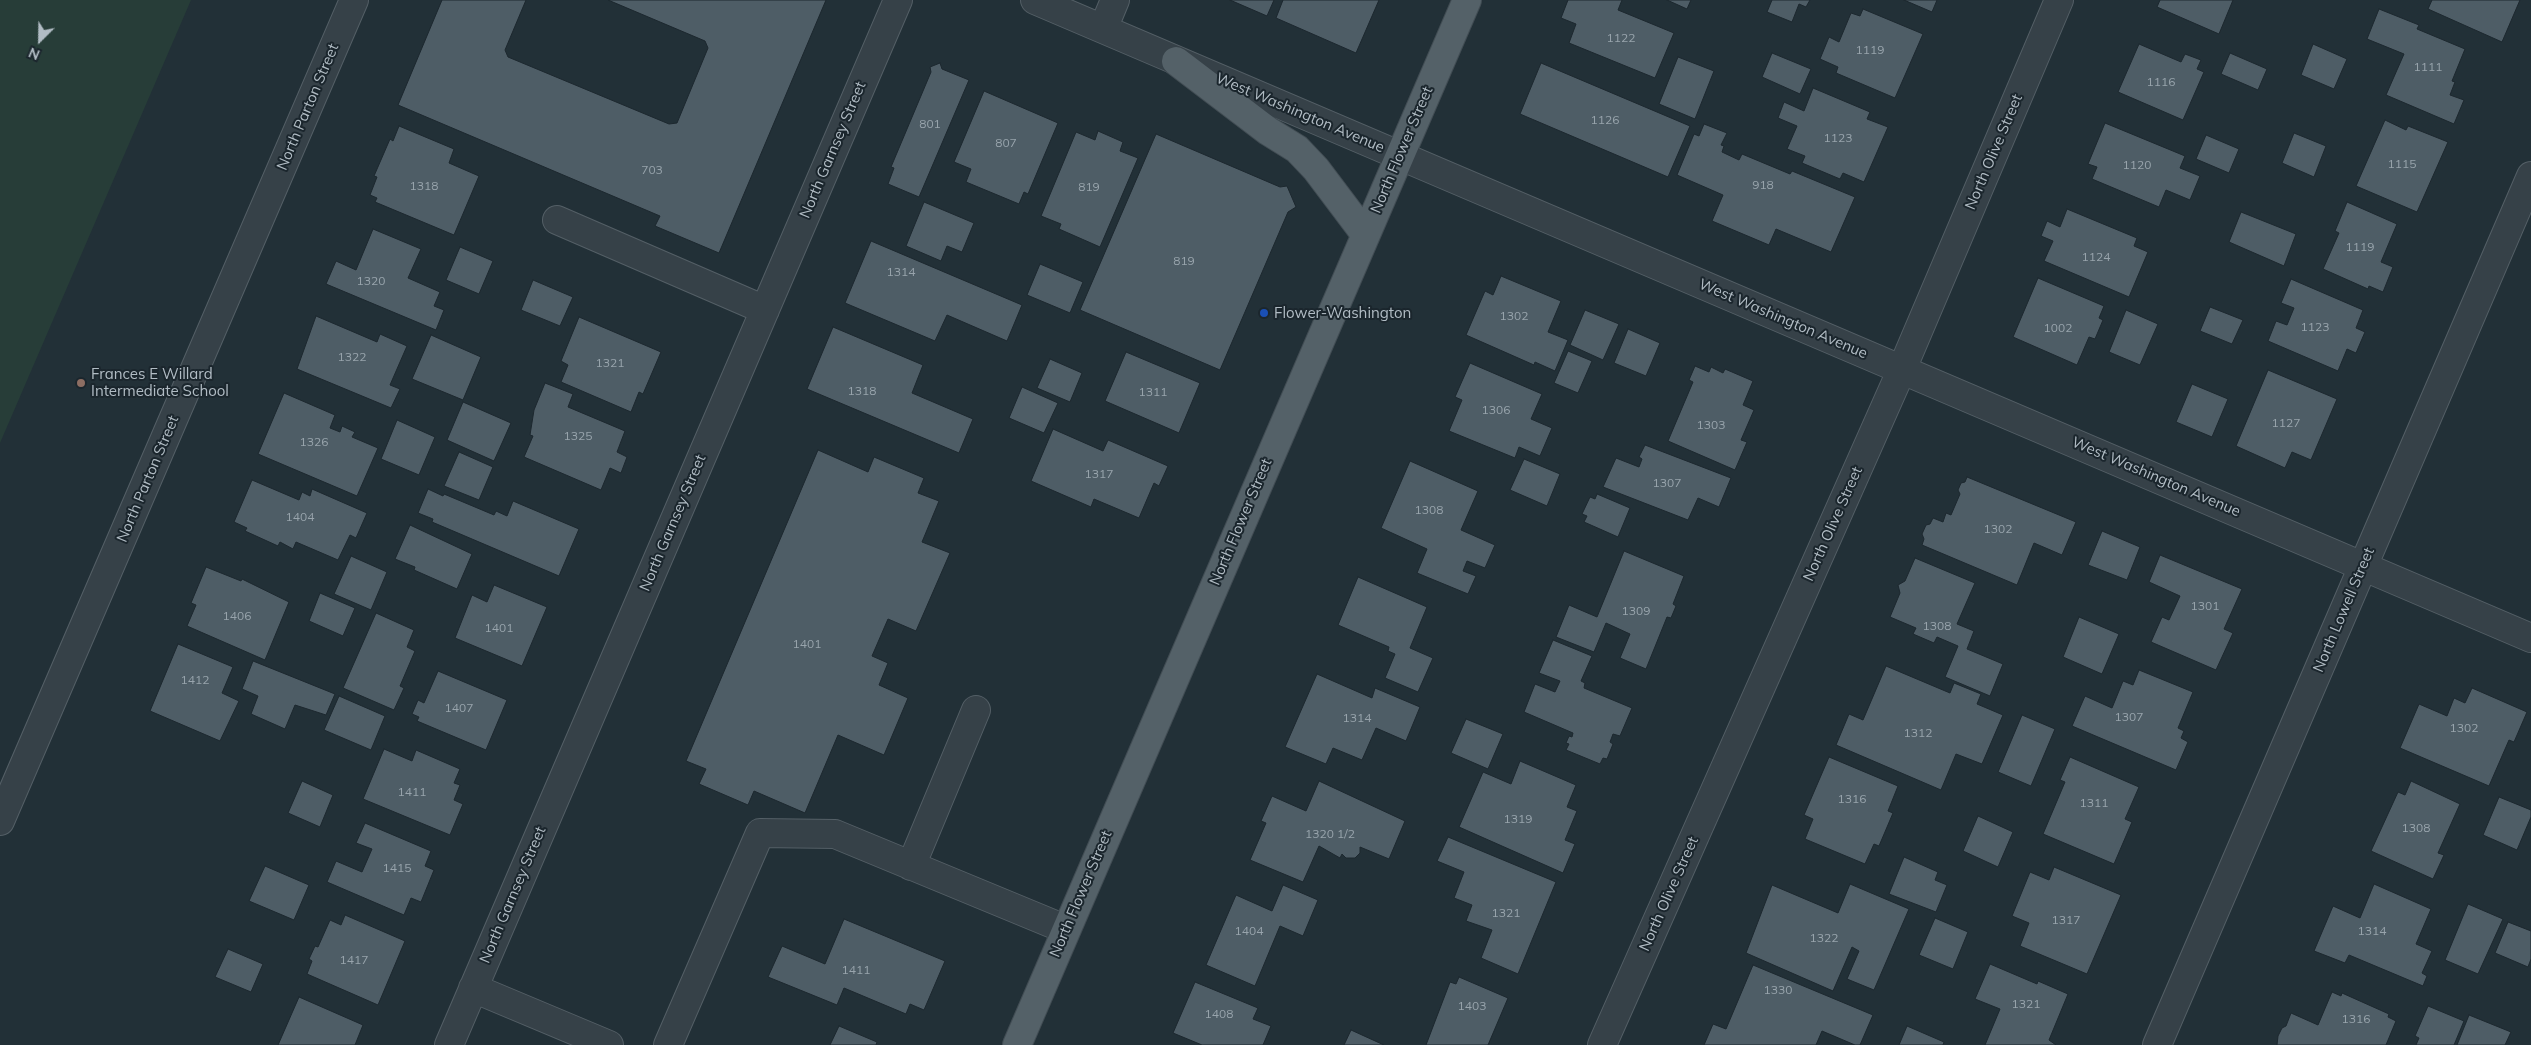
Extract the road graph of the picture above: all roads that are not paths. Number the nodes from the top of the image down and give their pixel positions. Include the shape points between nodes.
1 (354, 0) edge
2 (898, 0) edge
3 (1035, 0) edge
4 (1115, 0) edge
5 (1467, 0) edge
6 (2059, 0) edge
7 (1103, 29) junction
8 (1176, 61) junction
9 (1400, 155) junction
10 (2531, 176) edge
11 (557, 220) dead end
12 (1366, 234) junction
13 (765, 310) junction
14 (1902, 369) junction
15 (2363, 566) junction
16 (2531, 638) edge
17 (976, 710) dead end
18 (0, 821) edge
19 (912, 866) junction
20 (1065, 929) junction
21 (473, 988) junction
22 (449, 1045) edge
23 (609, 1045) edge
24 (668, 1045) edge
25 (1017, 1045) edge
26 (1602, 1045) edge
27 (2157, 1045) edge

1 - 18 street, North Parton Street
2 - 13 street, North Garnsey Street
3 - 7 street, West Washington Avenue
4 - 7 street
5 - 9 main road, North Flower Street
6 - 14 street, North Olive Street
7 - 8 street, West Washington Avenue
8 - 9 street, West Washington Avenue
8 - 12 main road via 1297,150 1316,169
9 - 12 main road, North Flower Street
9 - 14 street, West Washington Avenue
10 - 15 street, North Lowell Street
11 - 13 street
12 - 20 main road, North Flower Street
13 - 21 street, North Garnsey Street
14 - 15 street, West Washington Avenue
14 - 26 street, North Olive Street
15 - 16 street, West Washington Avenue
15 - 27 street, North Lowell Street
17 - 19 street
19 - 20 street
19 - 24 street via 835,834 760,832
20 - 25 main road, North Flower Street
21 - 22 street, North Garnsey Street
21 - 23 street

